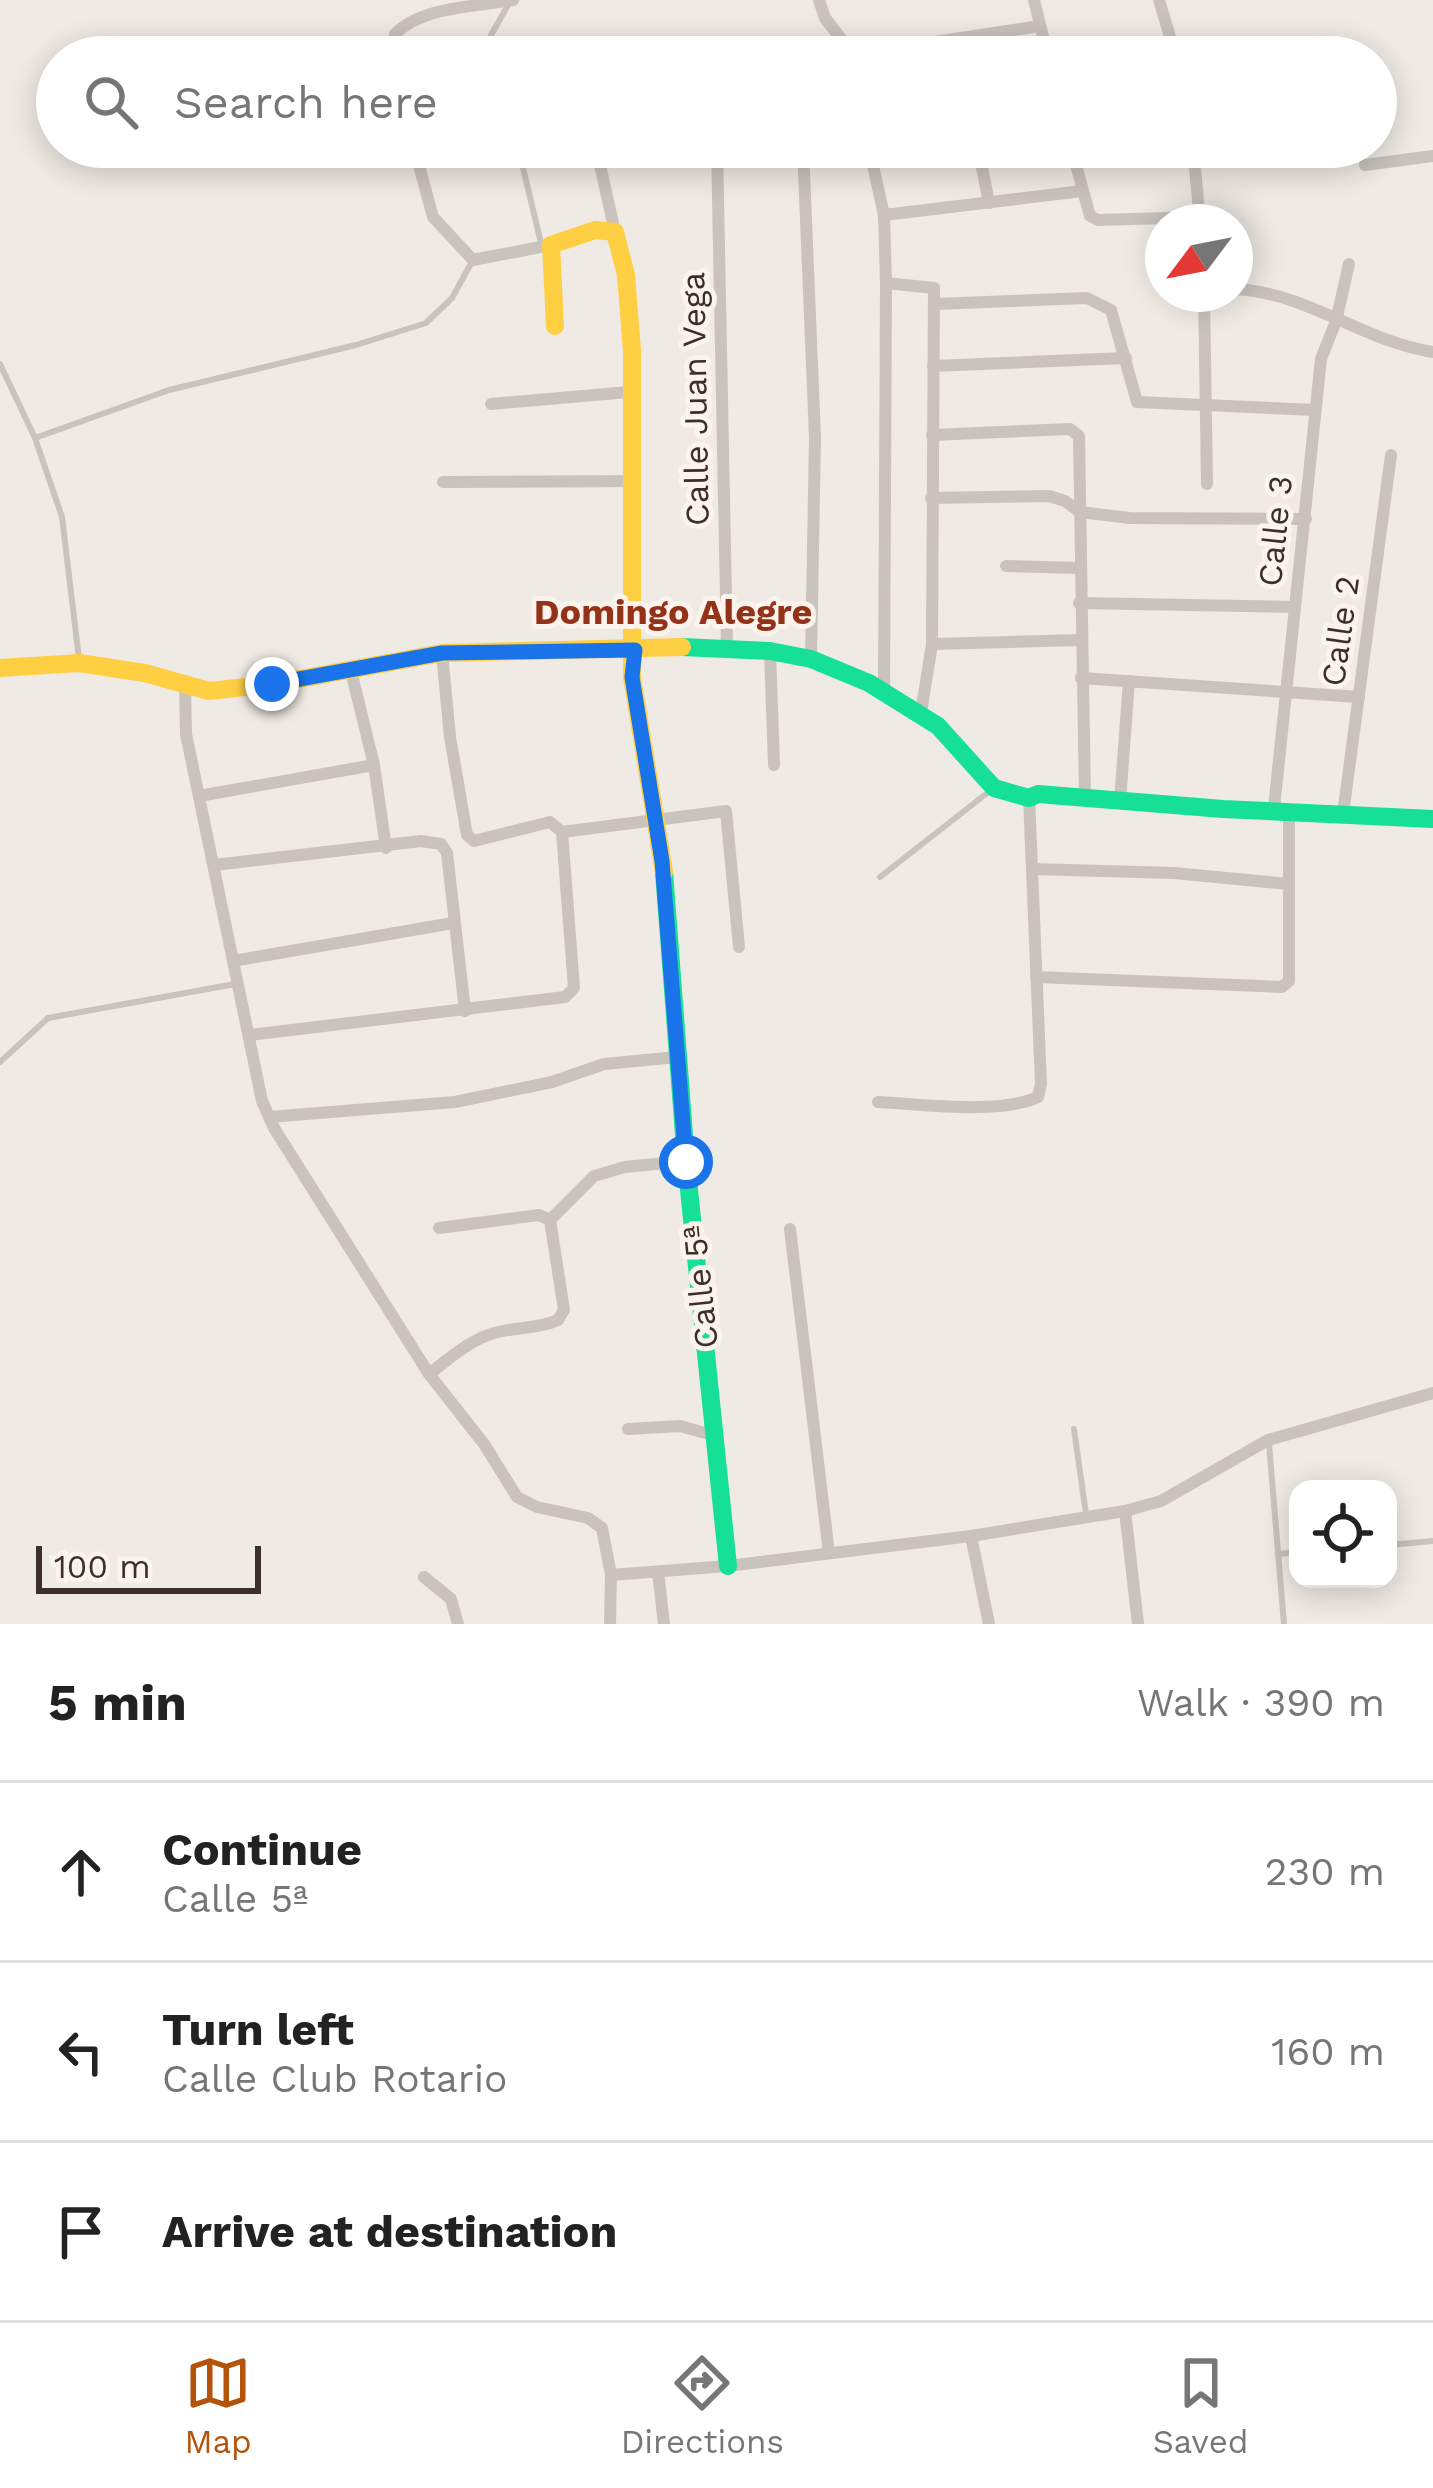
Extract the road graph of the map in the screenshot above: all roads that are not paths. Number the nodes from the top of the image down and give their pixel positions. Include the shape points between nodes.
1 (512, 0) edge
2 (819, 0) edge
3 (1034, 0) edge
4 (1159, 0) edge
5 (1040, 26) junction
6 (395, 36) edge
7 (491, 36) edge
8 (839, 36) edge
9 (975, 36) edge
10 (1043, 36) edge
11 (1171, 36) edge
12 (1433, 156) edge
13 (1397, 161) edge
14 (420, 168) edge
15 (524, 168) edge
16 (601, 168) edge
17 (717, 168) edge
18 (804, 168) edge
19 (874, 168) edge
20 (982, 168) edge
21 (1077, 168) edge
22 (1195, 168) edge
23 (1083, 191) junction
24 (989, 202) junction
25 (1198, 204) edge
26 (884, 215) junction
27 (1145, 220) edge
28 (615, 232) junction
29 (546, 246) junction
30 (473, 260) junction
31 (1349, 264) dead end
32 (886, 283) junction
33 (1253, 290) edge
34 (935, 304) junction
35 (1204, 312) edge
36 (1336, 321) junction
37 (555, 326) dead end
38 (1433, 352) edge
39 (1126, 358) junction
40 (0, 364) edge
41 (934, 366) junction
42 (629, 392) junction
43 (491, 404) dead end
44 (1206, 405) junction
45 (1315, 410) junction
46 (932, 435) junction
47 (35, 438) junction
48 (1391, 455) dead end
49 (443, 482) dead end
50 (634, 482) junction
51 (1207, 484) dead end
52 (931, 498) junction
53 (1080, 512) junction
54 (1306, 519) junction
55 (1006, 566) dead end
56 (1078, 568) junction
57 (1079, 603) junction
58 (1294, 607) junction
59 (1080, 640) junction
60 (932, 644) junction
61 (728, 648) junction
62 (635, 650) junction
63 (770, 651) junction
64 (442, 653) junction
65 (811, 658) junction
66 (79, 663) junction
67 (0, 668) edge
68 (351, 671) junction
69 (1081, 678) junction
70 (1129, 681) junction
71 (185, 686) junction
72 (884, 691) junction
73 (1286, 691) junction
74 (1359, 697) junction
75 (921, 713) junction
76 (374, 765) junction
77 (774, 765) dead end
78 (994, 788) junction
79 (199, 796) junction
80 (1029, 798) junction
81 (1084, 800) junction
82 (1120, 800) junction
83 (1281, 809) junction
84 (1343, 814) junction
85 (1433, 818) edge
86 (654, 820) junction
87 (562, 832) junction
88 (467, 836) junction
89 (441, 844) junction
90 (386, 848) junction
91 (214, 866) junction
92 (1032, 869) junction
93 (880, 877) dead end
94 (1288, 884) junction
95 (454, 923) junction
96 (739, 947) dead end
97 (233, 961) junction
98 (1036, 977) junction
99 (236, 983) junction
100 (465, 1011) junction
101 (250, 1035) junction
102 (677, 1057) junction
103 (0, 1062) edge
104 (878, 1102) dead end
105 (269, 1117) junction
106 (686, 1162) junction
107 (550, 1220) junction
108 (439, 1228) dead end
109 (790, 1229) dead end
110 (429, 1374) junction
111 (1433, 1393) edge
112 (628, 1429) dead end
113 (1074, 1429) dead end
114 (716, 1436) junction
115 (1268, 1440) junction
116 (1125, 1511) junction
117 (1086, 1517) junction
118 (971, 1536) junction
119 (1433, 1540) edge
120 (1397, 1544) edge
121 (830, 1553) junction
122 (1289, 1553) edge
123 (1277, 1554) junction
124 (728, 1566) junction
125 (658, 1572) junction
126 (611, 1575) junction
127 (424, 1577) dead end
128 (458, 1624) edge
129 (610, 1624) edge
130 (664, 1624) edge
131 (989, 1624) edge
132 (1138, 1624) edge
133 (1284, 1624) edge

1 - 6 street via 405,24
1 - 7 lane
2 - 8 street
3 - 5 street
4 - 11 street
5 - 9 street
5 - 10 street
12 - 13 street
14 - 30 street via 433,217
15 - 29 lane
16 - 28 street
17 - 61 street, Calle Juan Vega
18 - 65 street via 815,438
19 - 26 street
20 - 24 street
21 - 23 street
22 - 25 street
23 - 24 street
23 - 27 street via 1085,208 1098,220
24 - 26 street
26 - 32 street
28 - 29 street
28 - 42 street, Calle 5ª via 626,275
29 - 30 street
29 - 37 street
30 - 47 lane via 426,323 169,390
31 - 36 street, Calle 3
32 - 34 street via 934,288
32 - 72 street
33 - 36 street via 1299,300
34 - 39 street via 1087,298 1111,310
34 - 41 street
35 - 44 street
36 - 38 street
36 - 45 street, Calle 3 via 1321,358
39 - 41 street
39 - 44 street via 1138,403
40 - 47 lane
41 - 46 street
42 - 43 street
42 - 50 street, Calle 5ª
44 - 45 street
44 - 51 street
45 - 54 street, Calle 3
46 - 52 street
46 - 53 street via 1076,431
47 - 66 lane via 62,517
48 - 74 street, Calle 2
49 - 50 street
50 - 62 street, Calle 5ª
52 - 53 street via 1049,496
52 - 60 street
53 - 54 street
53 - 56 street
54 - 58 street, Calle 3
55 - 56 street
56 - 57 street
57 - 58 street
57 - 59 street
58 - 73 street, Calle 3
59 - 60 street
59 - 69 street
60 - 75 street
61 - 62 street
61 - 63 street
62 - 64 street
62 - 86 street, Calle 5ª
63 - 65 street
63 - 77 street
64 - 68 street
64 - 88 street
65 - 72 street
66 - 67 street
66 - 71 street
68 - 71 street via 209,691
68 - 76 street
69 - 70 street
69 - 81 street
70 - 73 street
70 - 82 street
71 - 79 street via 182,710
72 - 75 street
73 - 74 street
73 - 83 street, Calle 3
74 - 84 street, Calle 2
75 - 78 street
76 - 79 street
76 - 90 street
78 - 80 street
78 - 93 lane
79 - 91 street
80 - 81 street
80 - 92 street
81 - 82 street
82 - 83 street
83 - 84 street
83 - 94 street, Calle 3
84 - 85 street
86 - 87 street
86 - 96 street via 726,811
86 - 102 street, Calle 5ª
87 - 88 street via 550,822 474,841
87 - 100 street via 574,988 566,997
88 - 89 street
89 - 90 street
89 - 95 street
90 - 91 street
91 - 97 street
92 - 94 street
92 - 98 street
94 - 98 street, Calle 3 via 1282,987
95 - 97 street
95 - 100 street
97 - 99 street
98 - 104 street via 1038,1097 961,1106
99 - 101 street
99 - 103 lane via 48,1018
100 - 101 street
101 - 105 street
102 - 105 street via 604,1064 455,1102
102 - 106 street, Calle 5ª
105 - 110 street
106 - 107 street via 594,1176
106 - 114 street, Calle 5ª
107 - 108 street
107 - 110 street via 558,1320 496,1332
109 - 121 street
110 - 126 street via 517,1497 602,1528
111 - 115 street
112 - 114 street via 680,1426
113 - 117 lane
114 - 124 street, Calle 5ª
115 - 116 street via 1161,1501
115 - 123 lane
116 - 117 street
116 - 132 street
117 - 118 street
118 - 121 street
118 - 131 street
119 - 120 lane
121 - 124 street
122 - 123 lane
123 - 133 lane
124 - 125 street
125 - 126 street
125 - 130 street
126 - 129 street
127 - 128 street via 451,1599

